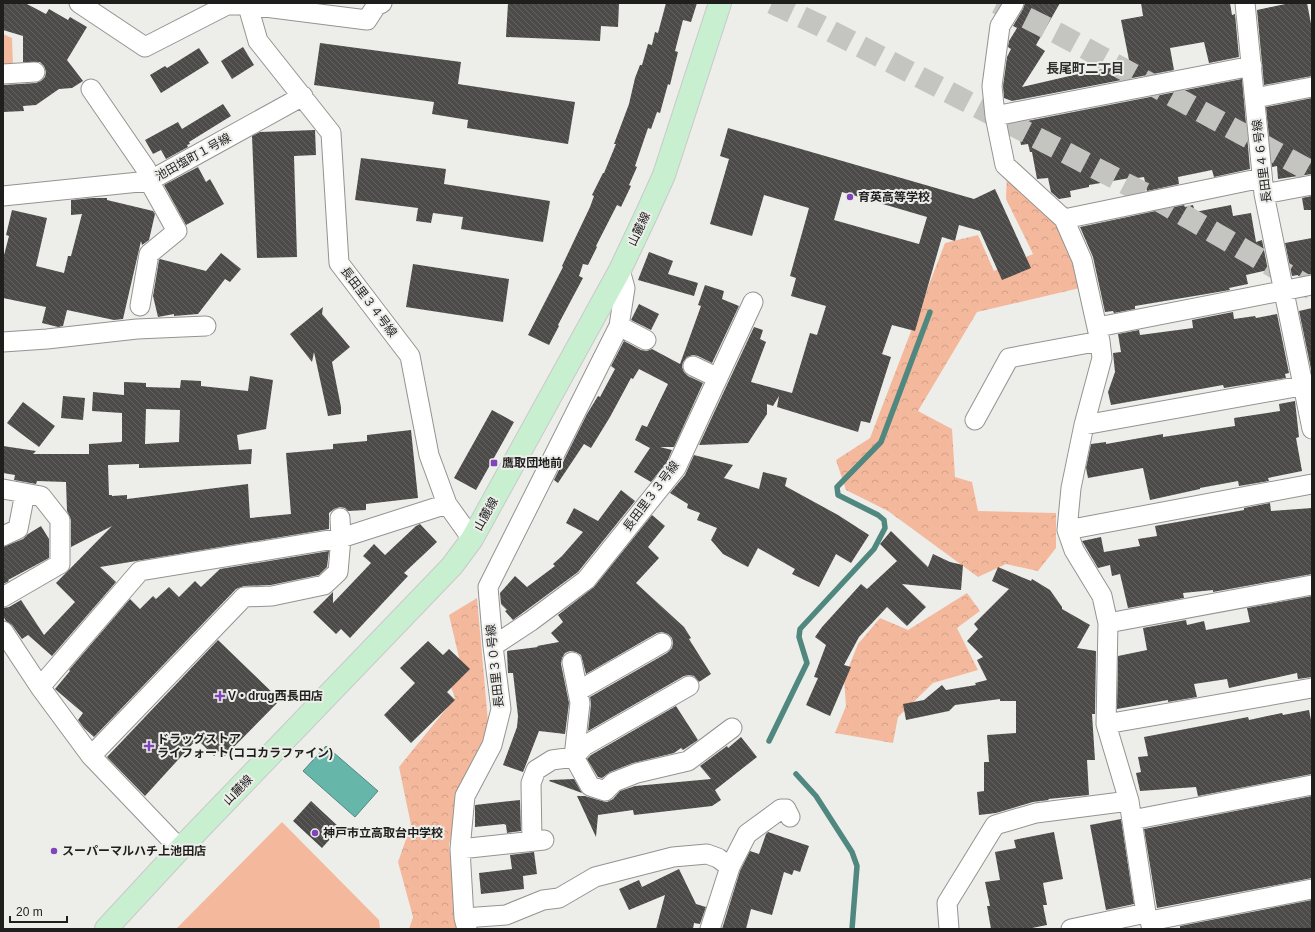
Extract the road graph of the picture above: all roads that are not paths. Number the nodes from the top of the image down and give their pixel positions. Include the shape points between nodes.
1 (79, 3) edge
2 (382, 3) edge
3 (720, 3) edge
4 (1014, 3) edge
5 (1245, 3) edge
6 (247, 4) edge
7 (1252, 66) junction
8 (34, 72) dead end
9 (3, 74) edge
10 (1312, 87) edge
11 (91, 89) dead end
12 (303, 96) junction
13 (1255, 98) junction
14 (995, 116) junction
15 (149, 181) junction
16 (1312, 185) edge
17 (1263, 186) junction
18 (3, 196) edge
19 (1064, 219) junction
20 (620, 270) junction
21 (1312, 285) edge
22 (1284, 290) junction
23 (753, 302) dead end
24 (140, 306) dead end
25 (206, 326) dead end
26 (619, 326) junction
27 (1099, 334) junction
28 (646, 340) dead end
29 (3, 342) edge
30 (693, 366) dead end
31 (718, 378) junction
32 (1307, 385) edge
33 (975, 420) dead end
34 (1084, 425) junction
35 (1312, 430) edge
36 (1312, 484) edge
37 (3, 489) edge
38 (33, 495) junction
39 (446, 504) junction
40 (340, 518) dead end
41 (1067, 530) junction
42 (3, 536) edge
43 (341, 538) junction
44 (472, 539) junction
45 (1312, 585) edge
46 (3, 597) edge
47 (1108, 623) junction
48 (3, 631) edge
49 (662, 643) dead end
50 (493, 646) junction
51 (572, 662) dead end
52 (689, 686) dead end
53 (40, 687) junction
54 (1312, 688) edge
55 (578, 691) junction
56 (1106, 724) junction
57 (732, 728) dead end
58 (91, 756) junction
59 (574, 757) junction
60 (1312, 785) edge
61 (1129, 801) junction
62 (790, 817) dead end
63 (1132, 820) junction
64 (180, 849) junction
65 (460, 849) junction
66 (730, 867) junction
67 (1312, 889) edge
68 (1149, 921) edge
69 (465, 923) edge
70 (106, 929) edge
71 (710, 929) edge
72 (949, 929) edge
73 (1071, 929) edge

1 - 6 street via 144,47 227,5
2 - 6 street via 376,6 367,20
3 - 20 main road, 山麓線 via 664,175
4 - 14 street via 1000,26 992,86
5 - 7 street, 長田里４６号線
6 - 12 street, 長田里３４号線 via 258,41
7 - 13 street, 長田里４６号線
7 - 14 street
8 - 9 street
10 - 13 street
11 - 15 street via 146,169
12 - 15 street, 池田塩町１号線
12 - 39 street, 長田里３４号線 via 331,133 339,263 410,356 429,455
13 - 17 street, 長田里４６号線
14 - 19 street via 1005,165
15 - 18 street, 池田塩町１号線
15 - 24 street via 176,230 149,254
16 - 17 street
17 - 19 street
17 - 22 street, 長田里４６号線
19 - 27 street via 1082,260
20 - 26 street via 624,288
20 - 44 main road, 山麓線
21 - 22 street
22 - 27 street
22 - 32 street, 長田里４６号線
23 - 31 street, 長田里３３号線
25 - 29 street via 137,329
26 - 28 street
26 - 50 street, 長田里３０号線 via 488,587
27 - 33 street via 1009,358
27 - 34 street via 1102,358
30 - 31 street
31 - 50 street, 長田里３３号線 via 676,468 586,580 532,621
32 - 34 street
32 - 35 street, 長田里４６号線
34 - 41 street via 1071,488
36 - 41 street
37 - 38 street
38 - 42 street via 18,529
38 - 46 street via 60,520 60,564
39 - 43 street
39 - 44 street, 長田里３４号線
40 - 43 street
41 - 47 street via 1074,550 1102,596
43 - 53 street via 140,570
43 - 58 street via 338,572 324,585 272,596 244,597
44 - 64 main road, 山麓線 via 452,566
45 - 47 street
47 - 56 street
48 - 53 street
49 - 55 street
50 - 65 street, 長田里３０号線 via 502,709 492,745 465,796
51 - 55 street
52 - 59 street via 584,746
53 - 58 street
54 - 56 street
55 - 59 street via 580,703
56 - 61 street
57 - 59 street via 688,761 637,773 614,782 605,791 590,786
58 - 64 street
59 - 65 street via 552,760 536,770 531,783 539,841
60 - 63 street
61 - 63 street
61 - 72 street via 1036,813 995,825 947,903
62 - 66 street via 786,809 781,809 747,834
63 - 68 street
64 - 70 main road, 山麓線
65 - 69 street, 長田里３０号線
66 - 69 street via 707,854 673,857 595,877 559,898 544,900 506,915
66 - 71 street
67 - 68 street
68 - 73 street

